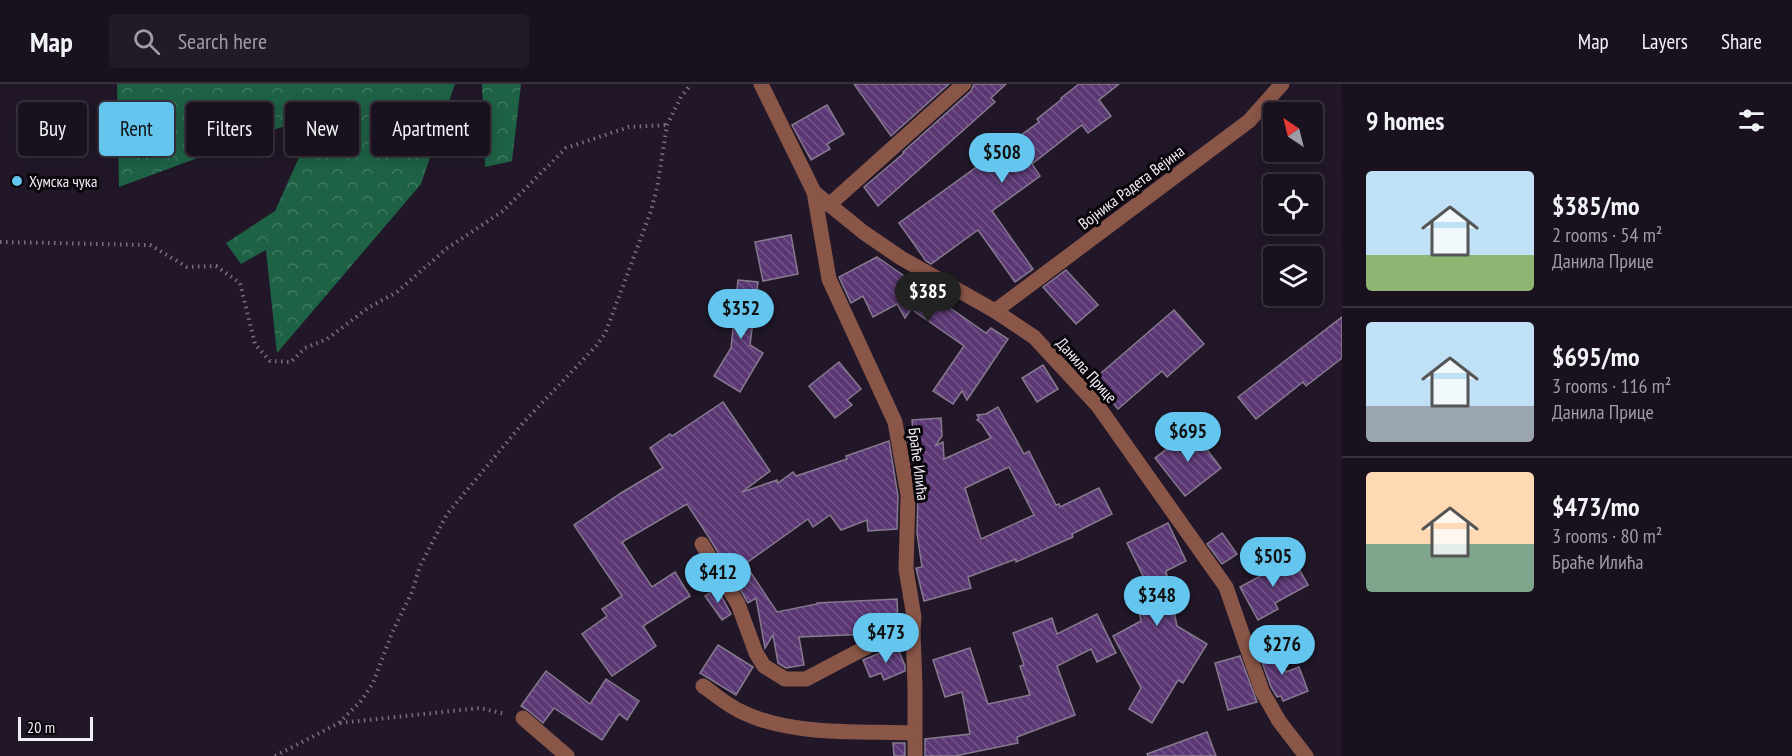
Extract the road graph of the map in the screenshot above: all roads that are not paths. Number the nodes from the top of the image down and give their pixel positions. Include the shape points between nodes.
1 (761, 84) edge
2 (964, 84) edge
3 (1282, 84) edge
4 (814, 192) junction
5 (829, 205) junction
6 (995, 311) junction
7 (702, 544) dead end
8 (913, 632) junction
9 (703, 686) dead end
10 (523, 718) road end
11 (914, 734) junction
12 (567, 756) edge
13 (915, 756) edge
14 (1306, 756) edge

1 - 4 street, Данила Прице
2 - 5 street
3 - 6 street, Војника Радета Вејина via 1249,122
4 - 5 street, Данила Прице
4 - 8 street, Браће Илића via 829,279 895,422 908,495 906,569
5 - 6 street, Данила Прице via 900,258
6 - 14 street, Данила Прице via 1034,337 1098,406 1226,587 1262,691
7 - 8 street via 738,604 756,653 764,666 785,679 806,679 897,631
8 - 11 street, Браће Илића
9 - 11 street via 740,712 772,724
10 - 12 street
11 - 13 street, Браће Илића

